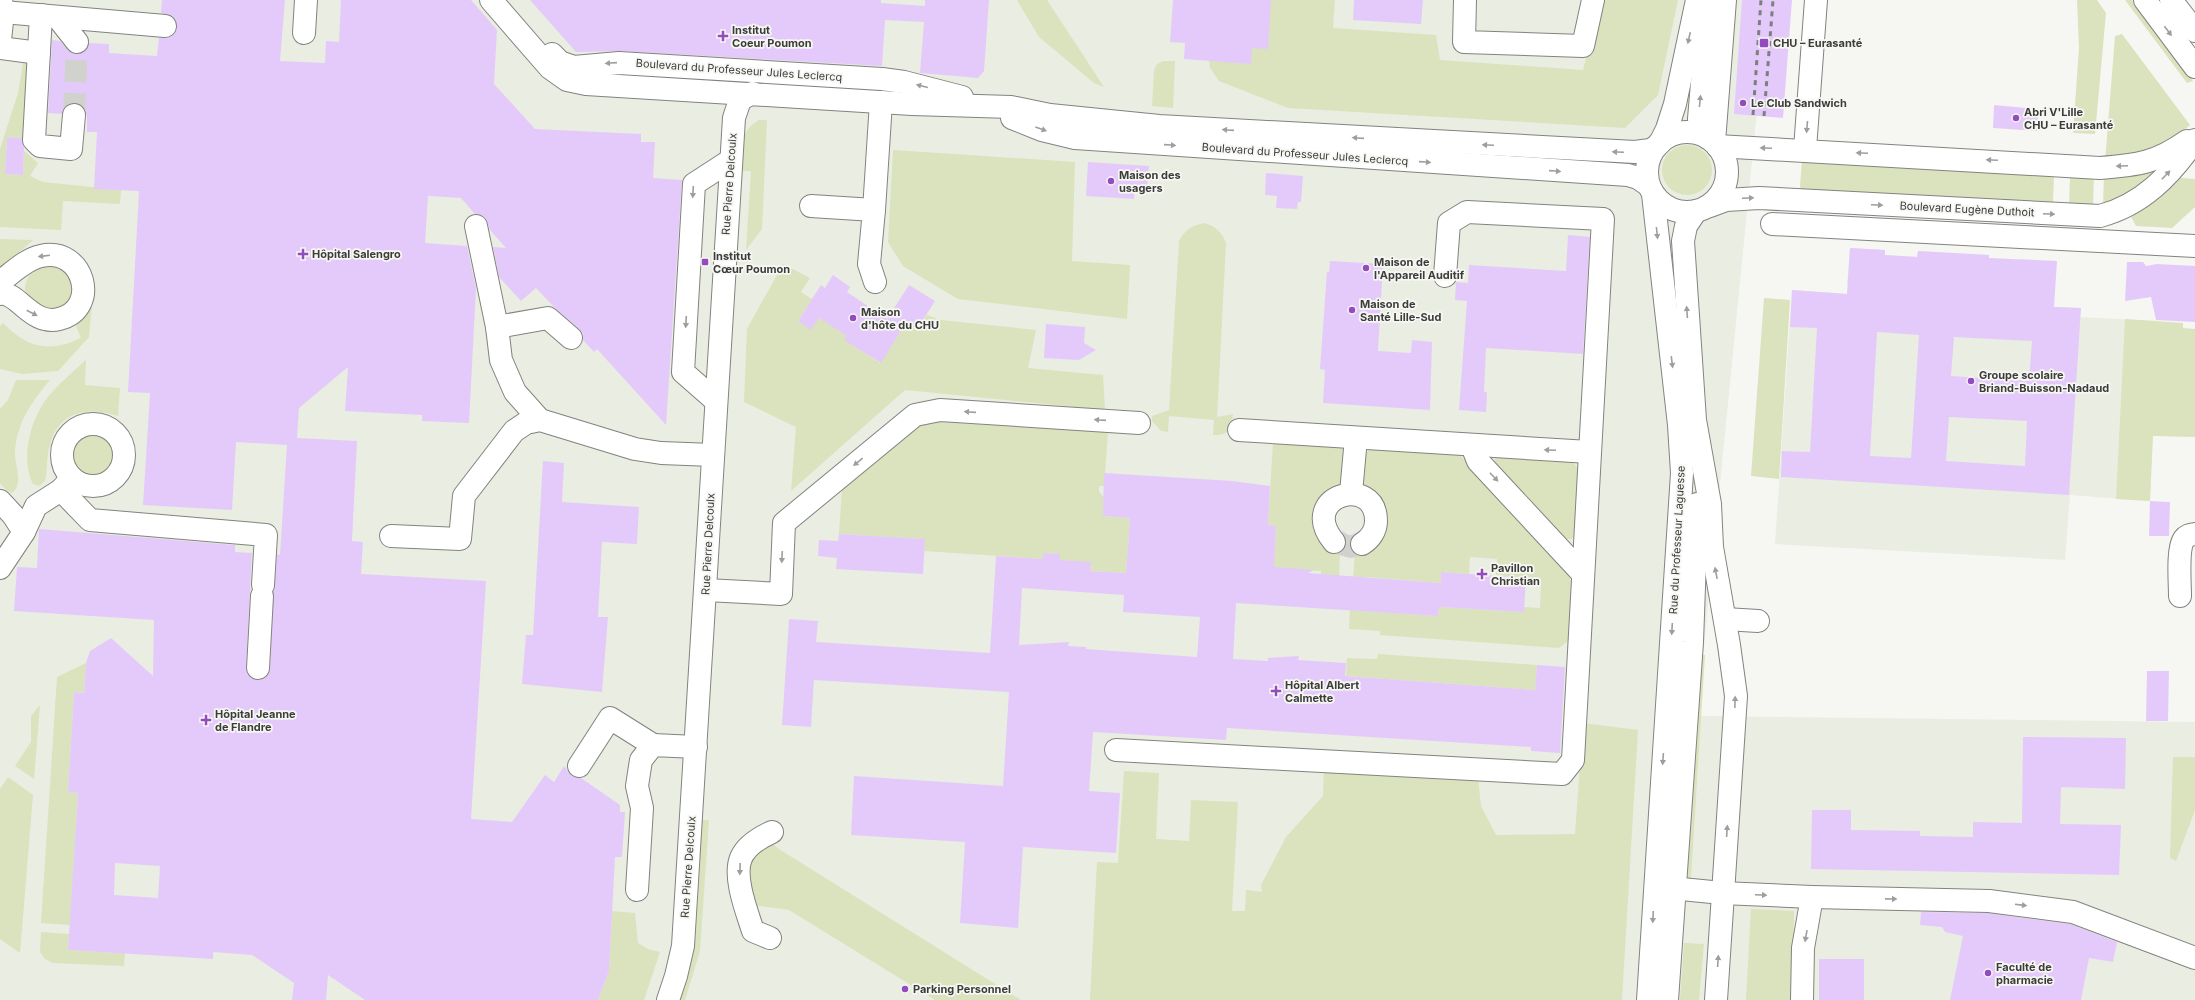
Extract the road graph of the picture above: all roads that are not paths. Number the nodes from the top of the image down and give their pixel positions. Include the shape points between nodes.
1 (306, 0) edge
2 (491, 0) edge
3 (503, 0) edge
4 (1465, 0) edge
5 (1593, 0) edge
6 (1697, 0) edge
7 (1709, 0) edge
8 (1725, 0) edge
9 (1816, 0) edge
10 (2145, 0) edge
11 (2172, 0) edge
12 (2, 6) edge
13 (50, 16) junction
14 (165, 26) dead end
15 (2195, 31) edge
16 (304, 33) dead end
17 (0, 40) edge
18 (77, 42) dead end
19 (0, 48) edge
20 (39, 53) junction
21 (2195, 67) edge
22 (752, 94) junction
23 (881, 102) junction
24 (964, 106) junction
25 (1000, 106) junction
26 (74, 115) tunnel mouth
27 (2195, 136) edge
28 (2195, 140) edge
29 (1713, 142) junction
30 (1658, 145) junction
31 (1805, 149) junction
32 (731, 160) junction
33 (1651, 189) junction
34 (811, 206) dead end
35 (1703, 209) junction
36 (874, 210) junction
37 (1772, 224) dead end
38 (476, 226) dead end
39 (2195, 246) edge
40 (1445, 276) dead end
41 (0, 282) edge
42 (875, 282) dead end
43 (0, 294) edge
44 (497, 327) junction
45 (571, 338) dead end
46 (716, 400) junction
47 (540, 420) junction
48 (1695, 420) junction
49 (1139, 423) dead end
50 (1239, 430) dead end
51 (1356, 438) junction
52 (1472, 446) junction
53 (1589, 452) junction
54 (713, 455) junction
55 (1351, 493) junction
56 (0, 501) edge
57 (1680, 507) junction
58 (24, 532) junction
59 (2195, 534) edge
60 (391, 536) dead end
61 (1334, 542) dead end
62 (1362, 544) dead end
63 (0, 568) edge
64 (1583, 574) junction
65 (706, 590) junction
66 (2180, 596) dead end
67 (1693, 607) junction
68 (1725, 619) junction
69 (1758, 621) dead end
70 (258, 668) dead end
71 (653, 745) junction
72 (696, 747) junction
73 (1116, 750) dead end
74 (580, 766) dead end
75 (772, 832) dead end
76 (1664, 888) junction
77 (637, 890) dead end
78 (1722, 893) junction
79 (1812, 897) junction
80 (770, 938) dead end
81 (2195, 958) edge
82 (668, 1000) edge
83 (1648, 1000) edge
84 (1667, 1000) edge
85 (1716, 1000) edge
86 (1802, 1000) edge

1 - 16 street
2 - 22 street, Boulevard du Professeur Jules Leclercq via 550,68 574,82
25 -> 3 street, Boulevard du Professeur Jules Leclercq via 893,80 619,63 567,66 542,44
4 - 5 street via 1464,42 1583,46
6 -> 30 street via 1675,104 1667,129
29 -> 7 street via 1701,128 1699,113
8 - 29 street
9 -> 31 street
10 -> 21 street
11 - 15 street
12 - 13 street
12 - 17 street
13 - 14 street
13 - 18 street
13 - 20 street
19 - 20 street
20 - 26 street via 34,140 40,146 71,149
22 - 23 street, Boulevard du Professeur Jules Leclercq
22 - 32 street, Rue Pierre Delcoulx via 740,100 735,111
23 - 24 street, Boulevard du Professeur Jules Leclercq
23 - 36 street via 885,174
24 - 25 street, Boulevard du Professeur Jules Leclercq
24 -> 33 street, Boulevard du Professeur Jules Leclercq via 1004,115 1042,130 1075,138 1628,175 1638,178
30 -> 25 street, Boulevard du Professeur Jules Leclercq via 1644,152 1622,152 1256,132 1100,121
27 -> 31 street via 2159,159 2143,164 2100,168
35 -> 28 street, Boulevard Eugène Duthoit via 1726,200 1759,198 2100,216 2117,212 2150,191 2183,157
29 - 30 street via 1697,133 1680,132 1669,136
31 -> 29 street
29 - 35 street via 1725,159 1727,175 1721,194
30 - 33 street via 1648,162 1646,173
32 - 46 street, Rue Pierre Delcoulx
32 -> 46 street via 694,184 693,191 683,372
33 - 35 street via 1660,203 1674,211 1685,213
33 -> 57 street, Rue du Professeur Laguesse via 1679,425 1682,472
34 - 36 street
48 -> 35 street, Rue du Professeur Laguesse via 1683,241 1686,226
36 - 42 street via 869,264
37 - 39 street
38 - 44 street
40 - 53 street via 1449,223 1467,212 1603,219
43 -> 41 street via 16,299 35,315 57,320 69,316 78,308 83,288 82,277 77,268 57,256 42,255 30,260
44 - 45 street via 548,318
44 - 47 street via 501,360 515,392
46 - 54 street, Rue Pierre Delcoulx
47 - 54 street via 635,449
47 - 60 street via 526,423 514,431 464,496 460,539
48 - 67 street via 1697,494
68 -> 48 street, Rue du Professeur Laguesse via 1712,547 1710,504
49 -> 65 street via 940,410 915,415 784,522 780,594
50 - 51 street
51 - 52 street
51 - 55 street
53 -> 52 street
52 -> 64 street via 1478,461
53 - 64 street
54 - 65 street, Rue Pierre Delcoulx
55 - 61 street via 1335,498 1325,511 1325,528
55 - 62 street via 1368,500 1376,516 1373,533
56 - 58 street via 13,514
57 - 67 street
57 -> 76 street, Rue du Professeur Laguesse
58 - 63 street
58 - 70 street via 36,506 66,484 90,520 266,535
59 - 66 street via 2189,535 2181,548
64 - 73 street via 1573,760 1562,774
65 - 72 street, Rue Pierre Delcoulx
67 - 76 street
68 - 69 street
78 -> 68 street, Rue du Professeur Laguesse via 1736,696
71 - 72 street
71 - 74 street via 610,718
71 - 77 street via 641,760 636,786 642,808
72 - 82 street, Rue Pierre Delcoulx via 683,946
75 -> 80 street via 757,840 741,857 740,870 741,893 753,931
76 - 78 street
76 -> 83 street, Rue du Professeur Laguesse
76 - 84 street
78 -> 79 street
85 -> 78 street, Rue du Professeur Laguesse
79 -> 81 street via 1989,901 2073,912
79 -> 86 street via 1803,948

